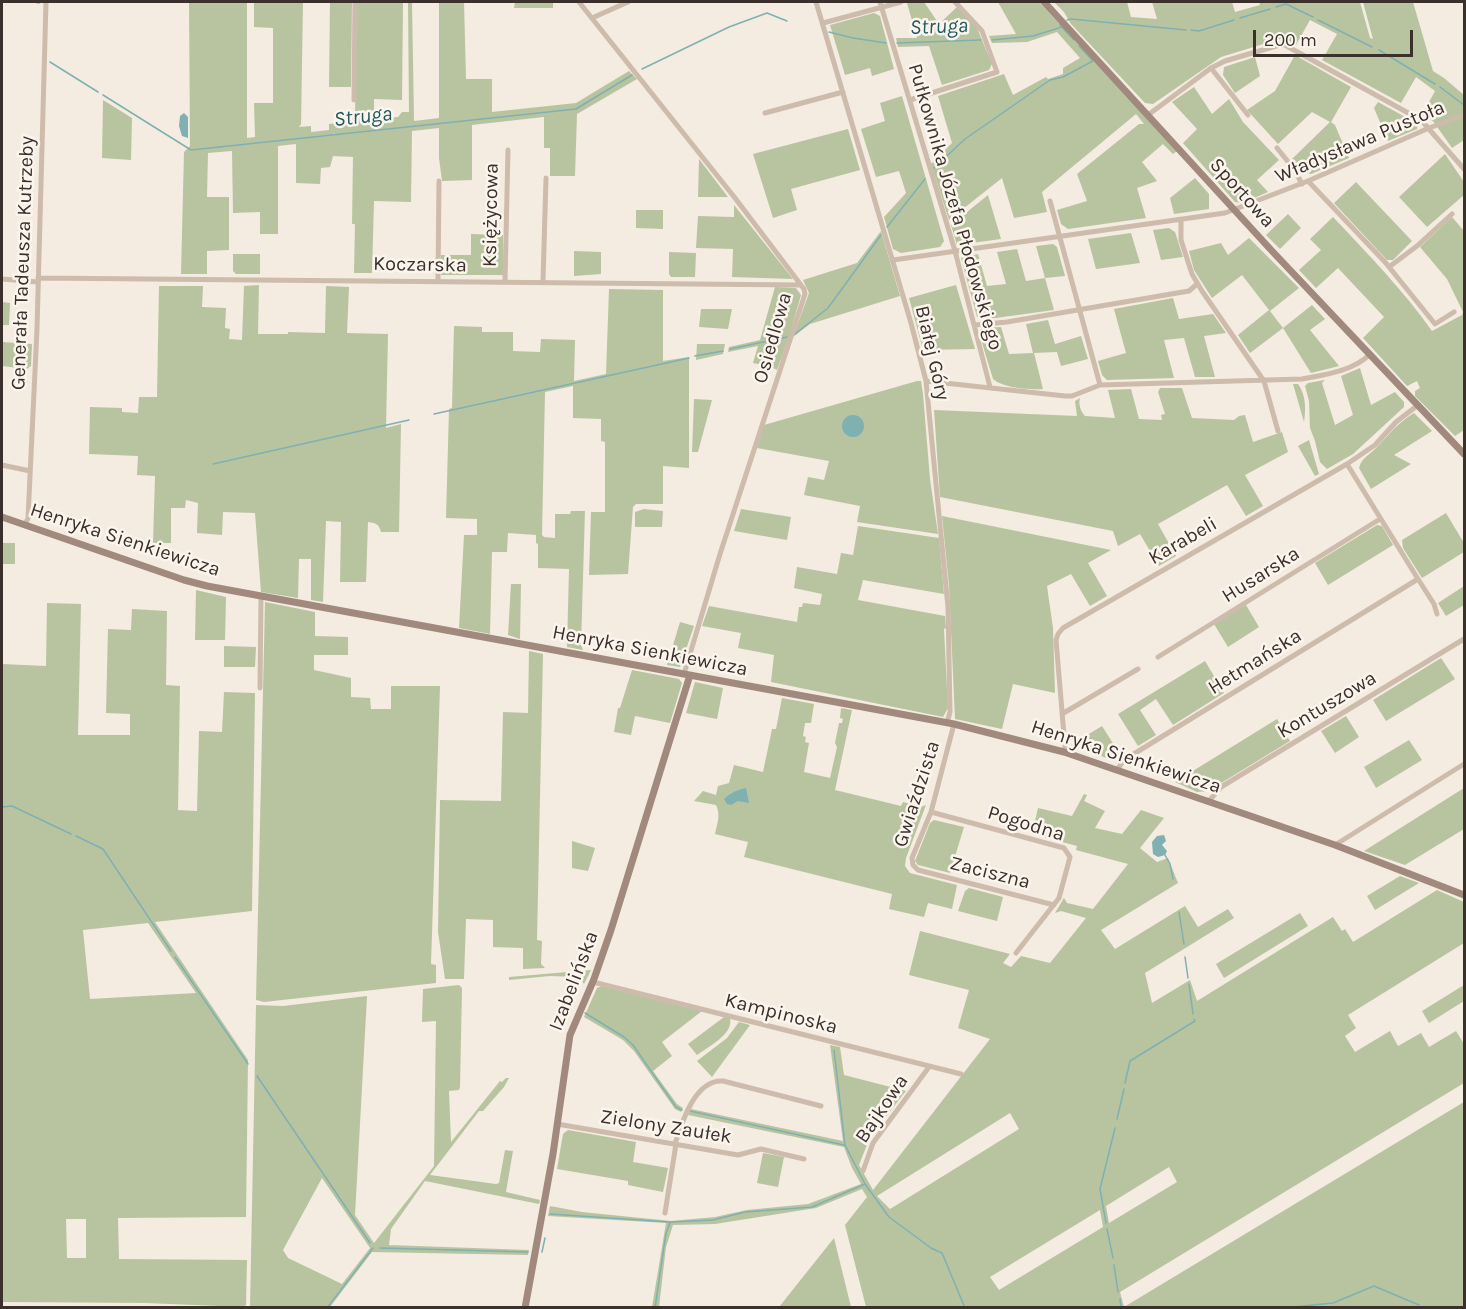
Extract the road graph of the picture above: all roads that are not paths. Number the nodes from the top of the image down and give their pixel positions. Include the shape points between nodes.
1 (46, 2) edge
2 (354, 2) edge
3 (579, 2) edge
4 (628, 2) edge
5 (816, 2) edge
6 (901, 2) edge
7 (955, 2) edge
8 (1044, 2) edge
9 (881, 4) edge
10 (592, 18) junction
11 (823, 23) junction
12 (1211, 68) junction
13 (843, 92) junction
14 (354, 100) dead end
15 (910, 100) junction
16 (765, 113) dead end
17 (1148, 115) junction
18 (1248, 115) dead end
19 (1464, 115) edge
20 (1429, 128) junction
21 (1277, 148) dead end
22 (508, 150) dead end
23 (1464, 169) edge
24 (546, 178) dead end
25 (439, 181) dead end
26 (1305, 183) junction
27 (1050, 201) dead end
28 (1234, 209) junction
29 (1452, 214) dead end
30 (1181, 220) junction
31 (1060, 236) junction
32 (955, 250) junction
33 (893, 260) junction
34 (1389, 267) junction
35 (2, 279) edge
36 (38, 280) junction
37 (438, 280) junction
38 (505, 281) junction
39 (543, 281) junction
40 (1197, 284) junction
41 (801, 285) junction
42 (1080, 310) junction
43 (1454, 312) dead end
44 (975, 325) junction
45 (1370, 354) junction
46 (926, 381) junction
47 (1264, 381) junction
48 (1100, 385) junction
49 (990, 387) junction
50 (1418, 405) junction
51 (1278, 431) dead end
52 (1464, 454) edge
53 (1347, 464) junction
54 (2, 465) edge
55 (30, 471) junction
56 (2, 517) edge
57 (1380, 519) junction
58 (25, 525) junction
59 (1416, 581) junction
60 (261, 596) junction
61 (1437, 614) dead end
62 (1464, 639) edge
63 (1158, 657) dead end
64 (1138, 669) dead end
65 (687, 675) junction
66 (260, 688) dead end
67 (1062, 714) junction
68 (951, 724) junction
69 (1064, 752) junction
70 (1464, 764) edge
71 (1117, 770) junction
72 (1209, 801) junction
73 (931, 812) junction
74 (1335, 845) junction
75 (918, 870) joint
76 (1464, 895) edge
77 (1054, 905) junction
78 (1016, 953) dead end
79 (593, 982) junction
80 (929, 1066) junction
81 (961, 1074) dead end
82 (822, 1106) dead end
83 (557, 1124) junction
84 (676, 1144) junction
85 (804, 1159) dead end
86 (863, 1171) dead end
87 (665, 1213) dead end
88 (525, 1308) edge

1 - 36 street, Generała Tadeusza Kutrzeby
2 - 14 street
3 - 10 street, Osiedlowa
4 - 10 street
5 - 11 street, Białej Góry
6 - 9 street
7 - 15 street via 982,31 997,72
8 - 17 street, Sportowa
9 - 11 street
9 - 15 street, Pułkownika Józefa Płodowskiego
10 - 41 street, Osiedlowa
11 - 13 street, Białej Góry
12 - 17 street
12 - 18 street
12 - 20 street via 1283,44
13 - 16 street
13 - 33 street, Białej Góry
15 - 32 street, Pułkownika Józefa Płodowskiego
17 - 28 street, Sportowa
19 - 20 street, Władysława Pustoła
20 - 23 street
20 - 26 street, Władysława Pustoła
21 - 26 street
22 - 38 street, Księżycowa
24 - 39 street
25 - 37 street
26 - 28 street, Władysława Pustoła
26 - 34 street
27 - 31 street
28 - 30 street, Władysława Pustoła
28 - 45 street, Sportowa
29 - 34 street
30 - 31 street, Władysława Pustoła
30 - 40 street via 1181,240
31 - 32 street, Władysława Pustoła
31 - 42 street
32 - 33 street, Władysława Pustoła
32 - 44 street, Pułkownika Józefa Płodowskiego
33 - 46 street, Białej Góry
34 - 43 street via 1436,324
35 - 36 street, Koczarska
36 - 37 street, Koczarska
36 - 55 street, Generała Tadeusza Kutrzeby
37 - 38 street, Koczarska
38 - 39 street, Koczarska
39 - 41 street, Koczarska
40 - 42 street via 1190,291
40 - 47 street
41 - 65 street, Osiedlowa via 805,299 720,554
42 - 44 street
42 - 48 street
44 - 49 street, Pułkownika Józefa Płodowskiego
45 - 47 street via 1359,363 1325,375
45 - 50 street, Sportowa
46 - 49 street
46 - 68 street, Białej Góry via 948,607
47 - 48 street
47 - 51 street
48 - 49 street via 1072,396
50 - 52 street, Sportowa
50 - 53 street, Karabeli via 1375,445
53 - 57 street
53 - 67 street, Karabeli via 1063,628 1056,640
54 - 55 street
55 - 58 street, Generała Tadeusza Kutrzeby
56 - 58 street, Henryka Sienkiewicza
57 - 59 street
57 - 63 street, Husarska
58 - 60 street, Henryka Sienkiewicza via 183,580
59 - 61 street
59 - 71 street, Hetmańska via 1124,760
60 - 65 street, Henryka Sienkiewicza
60 - 66 street
62 - 72 street, Kontuszowa via 1221,787
64 - 67 street
65 - 68 street, Henryka Sienkiewicza
65 - 79 street, Izabelińska
67 - 69 street, Karabeli
68 - 69 street, Henryka Sienkiewicza
68 - 73 street, Gwiaździsta
69 - 71 street, Henryka Sienkiewicza
70 - 74 street
71 - 72 street, Henryka Sienkiewicza
72 - 74 street, Henryka Sienkiewicza
73 - 75 street, Gwiaździsta via 912,858
73 - 77 street, Pogodna via 1066,849 1070,857 1062,891
74 - 76 street, Henryka Sienkiewicza
75 - 77 street, Zaciszna
77 - 78 street, Pogodna
79 - 80 street, Kampinoska
79 - 83 street, Izabelińska via 570,1035
80 - 81 street, Kampinoska
80 - 86 street, Bajkowa via 873,1143
82 - 84 street via 711,1081 686,1112
83 - 84 street, Zielony Zaułek
83 - 88 street, Izabelińska
84 - 85 street, Zielony Zaułek via 738,1155 761,1149
84 - 87 street

